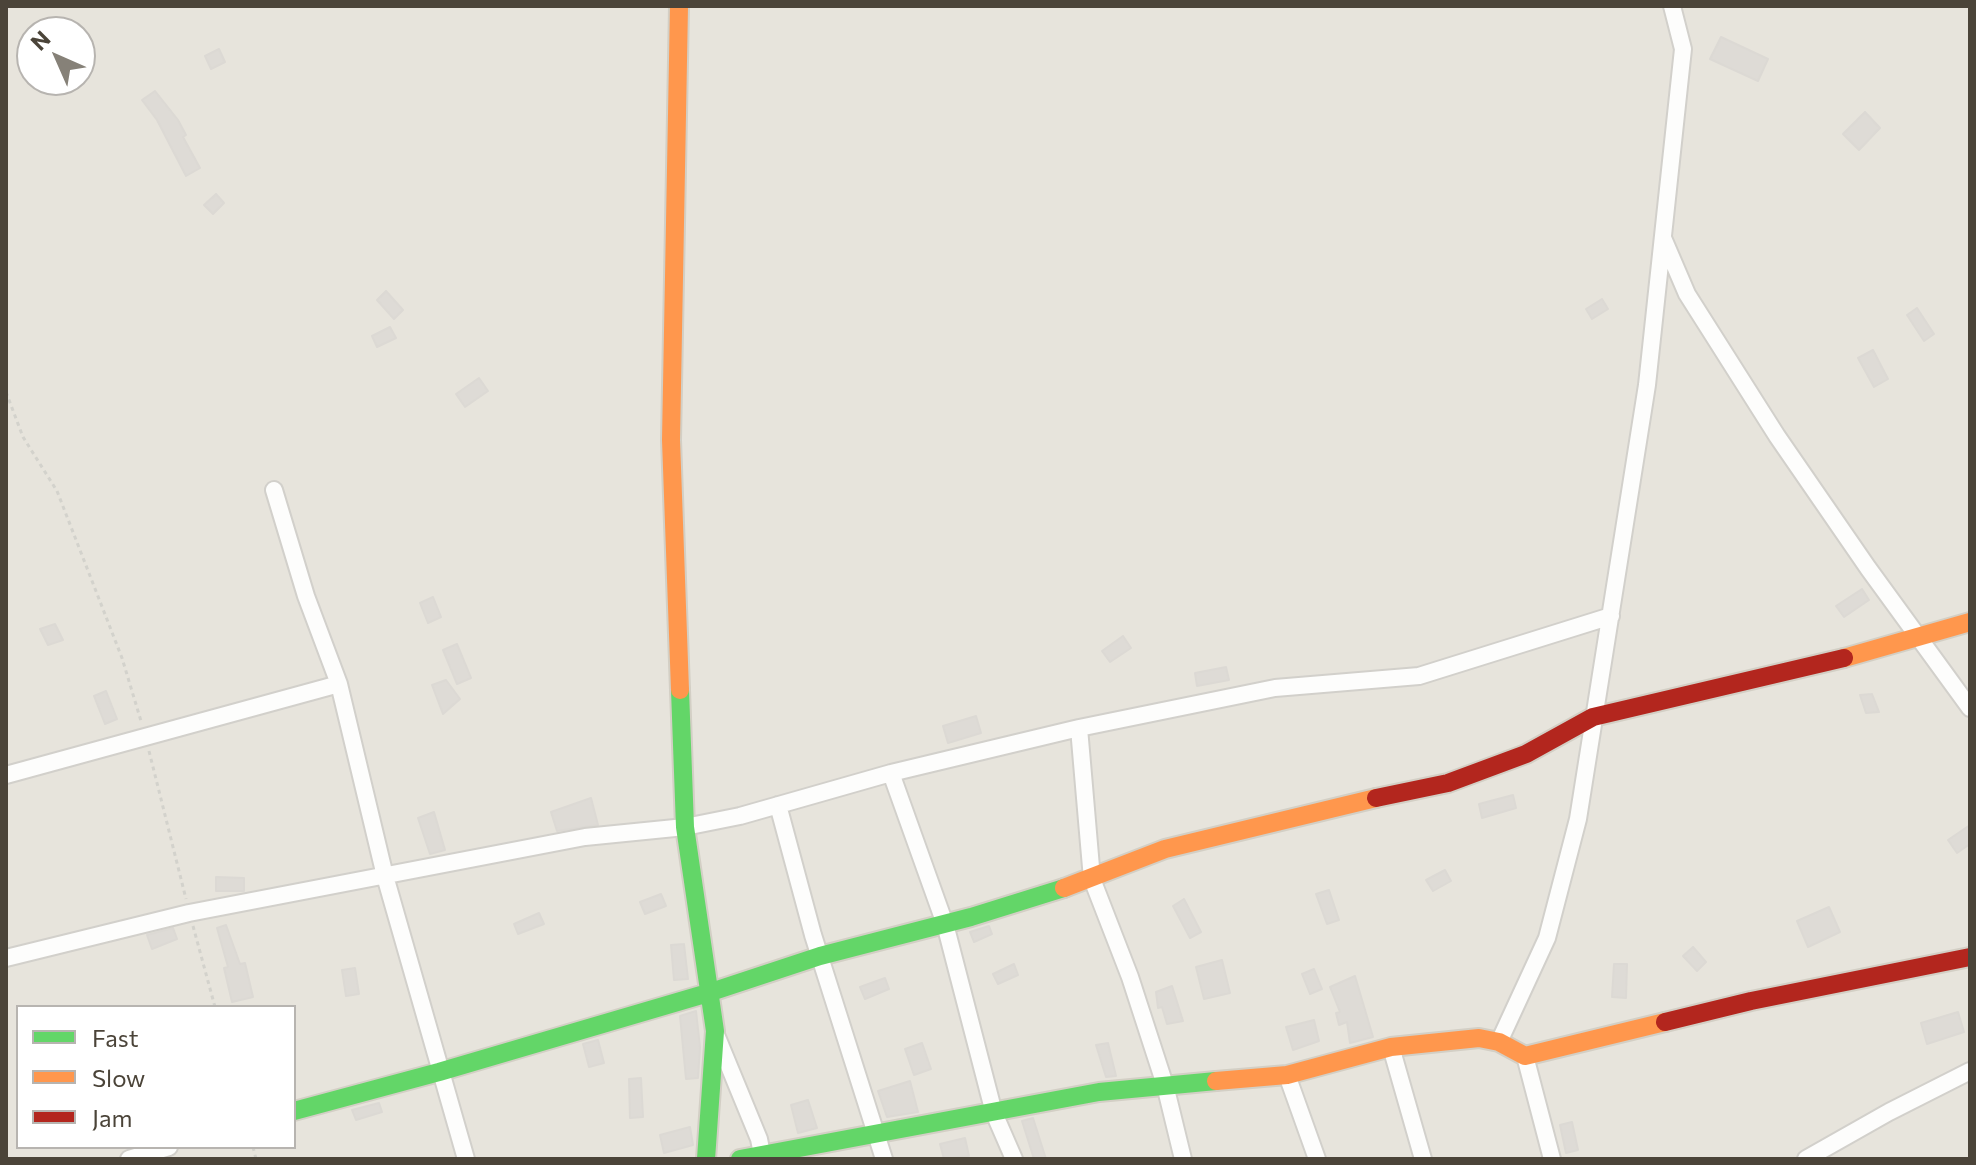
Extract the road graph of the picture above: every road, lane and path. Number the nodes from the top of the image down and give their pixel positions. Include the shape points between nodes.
1 (679, 6) edge
2 (1672, 6) edge
3 (1663, 237) junction
4 (6, 392) edge
5 (274, 490) dead end
6 (1611, 616) junction
7 (1970, 622) edge
8 (1917, 636) junction
9 (339, 684) junction
10 (1970, 708) edge
11 (1593, 717) junction
12 (1079, 728) junction
13 (145, 735) junction
14 (891, 773) junction
15 (6, 775) edge
16 (778, 805) junction
17 (685, 827) junction
18 (385, 876) junction
19 (1092, 879) junction
20 (189, 913) junction
21 (945, 924) junction
22 (820, 956) junction
23 (1970, 957) edge
24 (6, 958) edge
25 (708, 993) junction
26 (214, 1005) edge
27 (715, 1031) junction
28 (1499, 1042) junction
29 (1391, 1047) junction
30 (1525, 1056) junction
31 (1970, 1071) edge
32 (439, 1072) junction
33 (1287, 1075) junction
34 (1165, 1085) junction
35 (296, 1110) edge
36 (994, 1113) junction
37 (876, 1134) junction
38 (162, 1149) edge
39 (1830, 1154) edge
40 (762, 1157) edge
41 (129, 1159) edge
42 (466, 1159) edge
43 (706, 1159) edge
44 (740, 1159) edge
45 (884, 1159) edge
46 (1014, 1159) edge
47 (1183, 1159) edge
48 (1317, 1159) edge
49 (1423, 1159) edge
50 (1552, 1159) edge
51 (1806, 1159) edge

1 - 17 street via 671,440
2 - 3 street via 1683,49
3 - 6 street via 1647,385
3 - 8 street via 1687,294 1736,372
4 - 13 path via 23,437 57,491 122,658
5 - 9 street
6 - 11 street
6 - 12 street via 1419,676 1275,688
7 - 8 street
8 - 10 street
8 - 11 street
9 - 13 street
9 - 18 street
11 - 19 street via 1526,754 1448,783 1165,849
11 - 28 street via 1578,819 1547,938
12 - 14 street
12 - 19 street
13 - 15 street
13 - 20 path
14 - 16 street
14 - 21 street
16 - 17 street
16 - 22 street
17 - 18 street via 585,837
17 - 25 street
18 - 20 street
18 - 32 street
19 - 21 street
19 - 34 street
20 - 24 street
20 - 26 path
21 - 22 street
21 - 36 street
22 - 25 street
22 - 37 street
23 - 30 street via 1751,1001
25 - 27 street
25 - 32 street
27 - 40 street
27 - 43 street
28 - 29 street via 1479,1038
28 - 30 street
29 - 33 street
29 - 49 street
30 - 50 street
31 - 39 street
32 - 35 street
32 - 42 street
33 - 34 street
33 - 48 street
34 - 36 street
34 - 47 street
36 - 37 street
36 - 46 street
37 - 40 street
37 - 45 street
38 - 41 street
39 - 51 street
40 - 44 street

